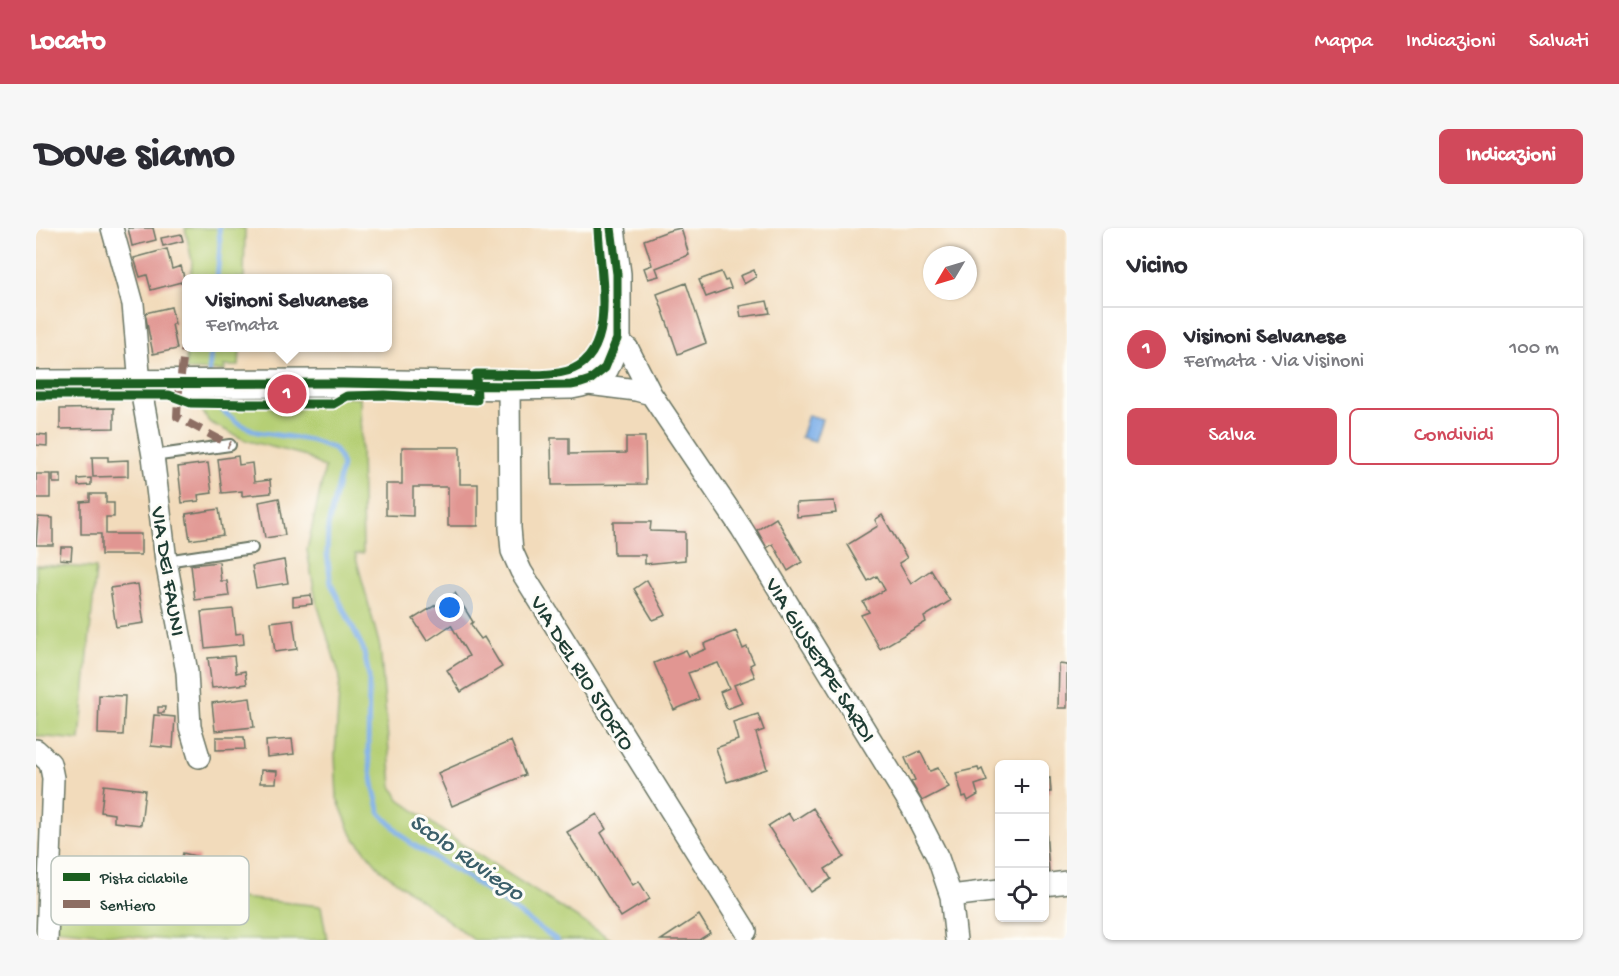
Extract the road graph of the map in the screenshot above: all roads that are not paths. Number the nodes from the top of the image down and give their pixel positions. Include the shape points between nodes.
1 (112, 228) edge
2 (611, 228) edge
3 (617, 339) junction
4 (581, 383) junction
5 (36, 384) edge
6 (140, 384) junction
7 (509, 386) junction
8 (651, 394) junction
9 (230, 445) dead end
10 (153, 456) junction
11 (252, 548) dead end
12 (166, 561) junction
13 (36, 750) edge
14 (199, 757) dead end
15 (1067, 882) edge
16 (1049, 884) edge
17 (995, 890) edge
18 (951, 896) junction
19 (746, 931) dead end
20 (47, 940) edge
21 (956, 940) edge

1 - 6 street, VIA DEI FAUNI via 133,304
2 - 3 street via 617,274
3 - 4 street via 605,368
3 - 8 street, VIA GIUSEPPE SARDI via 628,349
4 - 7 street
4 - 8 street
5 - 6 street
6 - 7 street
6 - 10 street, VIA DEI FAUNI
7 - 19 street, VIA DEL RIO STORTO via 512,551
8 - 18 street, VIA GIUSEPPE SARDI via 742,529 912,807 938,858
9 - 10 lane
10 - 12 street, VIA DEI FAUNI
11 - 12 lane
12 - 14 street, VIA DEI FAUNI via 187,672 190,727
13 - 20 street via 50,764 53,778
15 - 16 street
17 - 18 street
18 - 21 street, VIA GIUSEPPE SARDI

